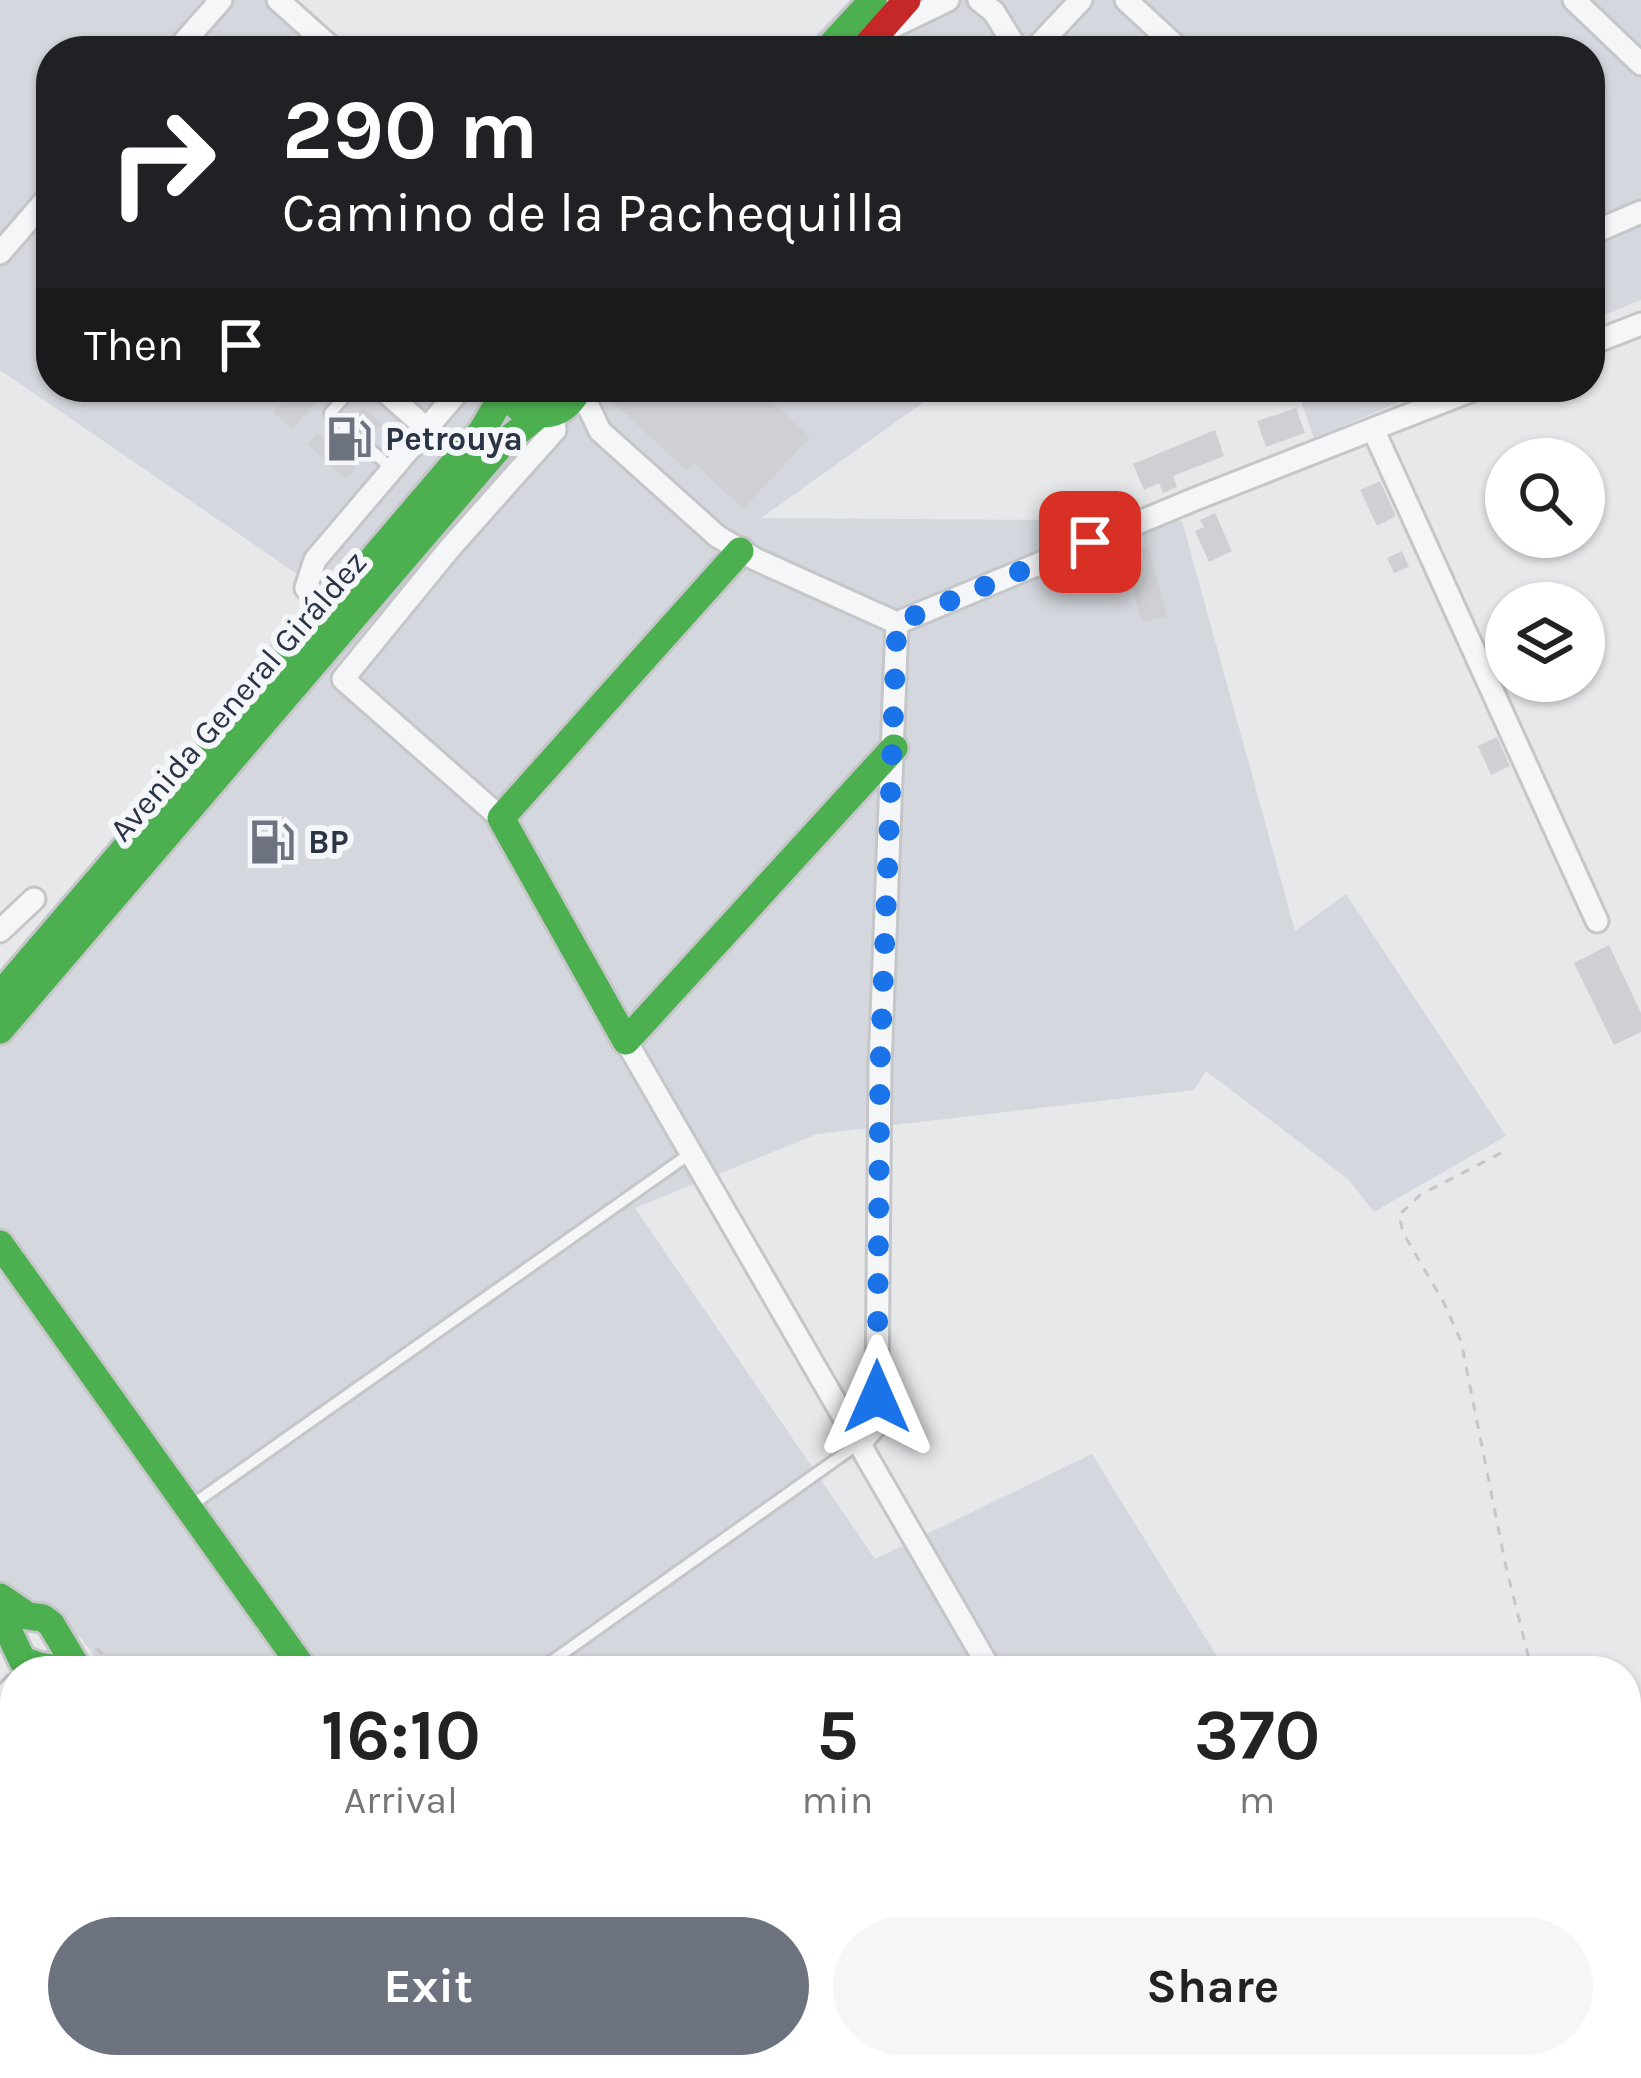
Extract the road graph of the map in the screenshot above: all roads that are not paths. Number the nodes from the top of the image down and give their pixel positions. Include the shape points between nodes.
1 (221, 0) edge
2 (278, 0) edge
3 (873, 0) edge
4 (907, 0) edge
5 (948, 0) edge
6 (979, 0) edge
7 (1081, 0) edge
8 (1126, 0) edge
9 (1585, 4) edge
10 (189, 36) edge
11 (318, 36) edge
12 (840, 36) edge
13 (875, 36) edge
14 (882, 36) edge
15 (1009, 36) edge
16 (1048, 36) edge
17 (1165, 36) edge
18 (1641, 64) edge
19 (36, 212) edge
20 (1641, 212) edge
21 (1605, 227) edge
22 (0, 254) edge
23 (1641, 324) edge
24 (1605, 338) edge
25 (340, 402) edge
26 (397, 402) edge
27 (449, 402) edge
28 (498, 402) edge
29 (514, 402) edge
30 (572, 402) edge
31 (587, 402) edge
32 (1442, 402) edge
33 (556, 419) junction
34 (426, 428) junction
35 (1373, 429) junction
36 (600, 430) junction
37 (392, 469) junction
38 (740, 551) junction
39 (329, 605) junction
40 (897, 623) junction
41 (894, 748) junction
42 (501, 818) junction
43 (34, 898) dead end
44 (1597, 921) dead end
45 (0, 931) edge
46 (0, 995) edge
47 (0, 1030) edge
48 (626, 1040) junction
49 (692, 1153) junction
50 (0, 1244) edge
51 (861, 1442) junction
52 (188, 1509) junction
53 (0, 1597) edge
54 (0, 1612) edge
55 (28, 1616) junction
56 (58, 1640) junction
57 (4, 1652) edge
58 (53, 1656) edge
59 (68, 1656) edge
60 (294, 1656) edge
61 (559, 1656) edge
62 (982, 1656) edge

1 - 10 street
2 - 11 street
3 - 12 main road
4 - 13 main road
5 - 14 street
6 - 15 street
7 - 16 street
8 - 17 street
9 - 18 street
19 - 22 street
20 - 21 street
23 - 24 street
25 - 37 lane via 330,413
26 - 34 street
27 - 34 street
28 - 39 main road, Avenida General Giráldez via 482,431
29 - 33 main road
30 - 33 main road, Avenida General Giráldez
31 - 36 street
32 - 35 street
33 - 36 street
33 - 42 street via 343,679
33 - 47 main road, Avenida General Giráldez via 500,446
34 - 37 street
35 - 40 street
35 - 44 street
36 - 38 street
37 - 39 street via 308,575 307,588
38 - 40 street
38 - 42 main road
39 - 46 main road, Avenida General Giráldez
40 - 41 street
41 - 48 main road
41 - 51 street via 877,1397 875,1426
42 - 48 main road
43 - 45 street
48 - 49 street
49 - 51 street
49 - 52 lane
50 - 52 main road
51 - 61 lane
51 - 62 street
52 - 60 main road
53 - 55 main road
54 - 57 main road
55 - 56 main road via 51,1624
55 - 57 main road
56 - 58 main road
56 - 59 main road

